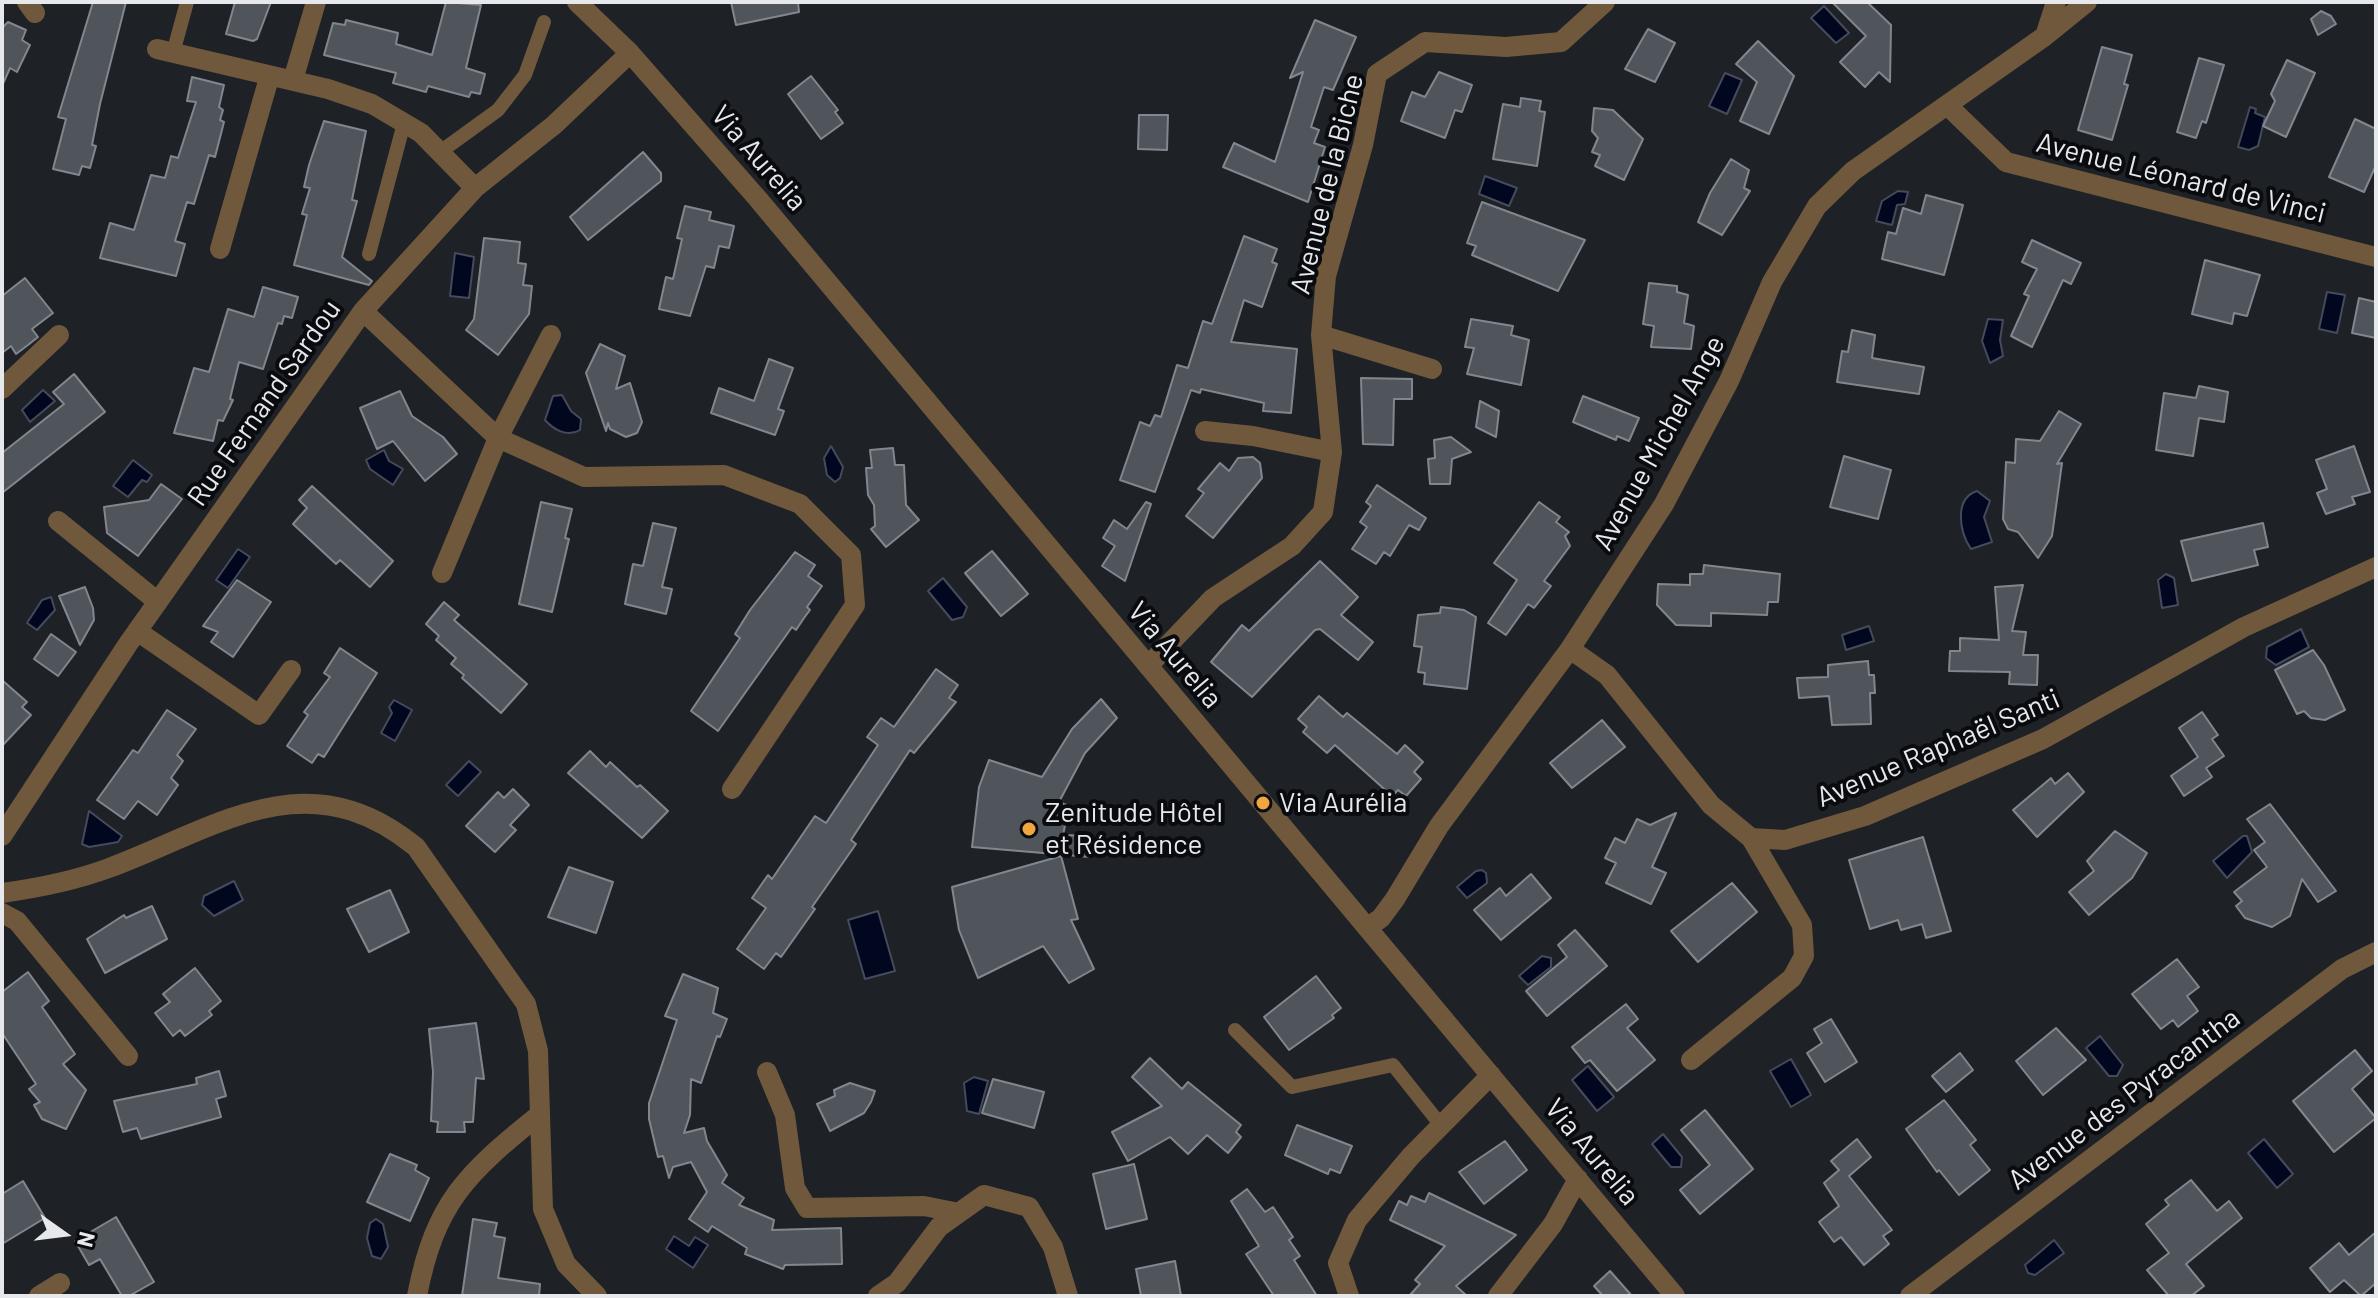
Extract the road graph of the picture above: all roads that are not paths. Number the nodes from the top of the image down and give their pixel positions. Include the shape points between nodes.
1 (187, 2) edge
2 (316, 2) edge
3 (577, 2) edge
4 (598, 2) edge
5 (1605, 2) edge
6 (2056, 2) edge
7 (2087, 2) edge
8 (544, 22) dead end
9 (2045, 36) junction
10 (165, 51) joint
11 (630, 53) junction
12 (269, 78) junction
13 (293, 80) junction
14 (1947, 105) junction
15 (404, 123) junction
16 (440, 152) junction
17 (475, 188) junction
18 (220, 249) dead end
19 (369, 254) dead end
20 (2376, 257) edge
21 (363, 311) junction
22 (59, 335) dead end
23 (551, 335) dead end
24 (1321, 335) junction
25 (1432, 369) dead end
26 (2, 389) edge
27 (1205, 431) dead end
28 (498, 438) junction
29 (1332, 452) junction
30 (58, 521) dead end
31 (2376, 567) edge
32 (442, 573) dead end
33 (158, 602) junction
34 (137, 631) junction
35 (1570, 649) junction
36 (1148, 666) junction
37 (291, 670) dead end
38 (732, 789) dead end
39 (2, 836) edge
40 (1751, 838) junction
41 (2, 893) edge
42 (2, 913) edge
43 (1368, 927) junction
44 (2376, 952) edge
45 (1235, 1030) dead end
46 (128, 1056) dead end
47 (1691, 1060) dead end
48 (767, 1072) dead end
49 (1491, 1075) junction
50 (539, 1115) junction
51 (1440, 1124) junction
52 (1578, 1179) junction
53 (959, 1213) junction
54 (60, 1283) dead end
55 (39, 1296) edge
56 (417, 1296) edge
57 (597, 1296) edge
58 (878, 1296) edge
59 (1068, 1296) edge
60 (1349, 1296) edge
61 (1498, 1296) edge
62 (1675, 1296) edge
63 (1910, 1296) edge

1 - 10 lane
2 - 13 street
3 - 11 street, Via Aurelia
4 - 11 street, Via Aurelia
5 - 24 street, Avenue de la Biche via 1561,42 1506,47 1425,42 1377,74 1326,276
6 - 9 street
7 - 9 street, Avenue Michel Ange
8 - 16 lane via 525,75 498,110
9 - 14 street, Avenue Michel Ange
10 - 12 street
11 - 17 street, Rue Fernand Sardou via 554,125
11 - 36 street, Via Aurelia
12 - 13 street
12 - 18 street
13 - 15 street via 372,104
14 - 20 street, Avenue Léonard de Vinci via 2006,162
14 - 35 street, Avenue Michel Ange via 1853,171 1817,206 1772,282 1729,381 1664,504
15 - 16 street
15 - 19 lane
16 - 17 street
17 - 21 street, Rue Fernand Sardou
21 - 28 street
21 - 33 street, Rue Fernand Sardou
22 - 26 street
23 - 28 street
24 - 25 street
24 - 29 street, Avenue de la Biche
27 - 29 street
28 - 32 street
28 - 38 street via 584,477 724,475 800,504 851,555 855,605
29 - 36 street, Avenue de la Biche via 1323,512 1292,546 1213,598
30 - 33 street
31 - 40 street, Avenue Raphaël Santi via 2244,627 2043,739 1988,763 1865,816 1785,840
33 - 34 street, Rue Fernand Sardou
34 - 37 street via 259,715
34 - 39 street, Rue Fernand Sardou
35 - 40 street via 1607,675 1711,805
35 - 43 street, Avenue Michel Ange via 1439,826 1395,899
36 - 43 street, Via Aurelia
40 - 47 street via 1802,925 1804,956 1792,978
41 - 50 street via 42,888 108,868 265,807 308,802 365,814 416,847 526,1004 538,1051
42 - 46 street via 17,921
43 - 49 street, Via Aurelia
44 - 63 street, Avenue des Pyracantha via 2342,969
45 - 51 lane via 1292,1087 1393,1065
48 - 53 street via 785,1115 795,1188 807,1208 924,1206
49 - 51 street
49 - 52 street, Via Aurelia
50 - 56 street via 489,1155 448,1201 424,1259
50 - 57 street via 543,1209 566,1264
51 - 60 street via 1357,1220 1338,1263
52 - 61 street via 1553,1224
52 - 62 street, Via Aurelia
53 - 58 street via 939,1227 897,1283
53 - 59 street via 984,1195 1029,1207 1053,1247
54 - 55 street

